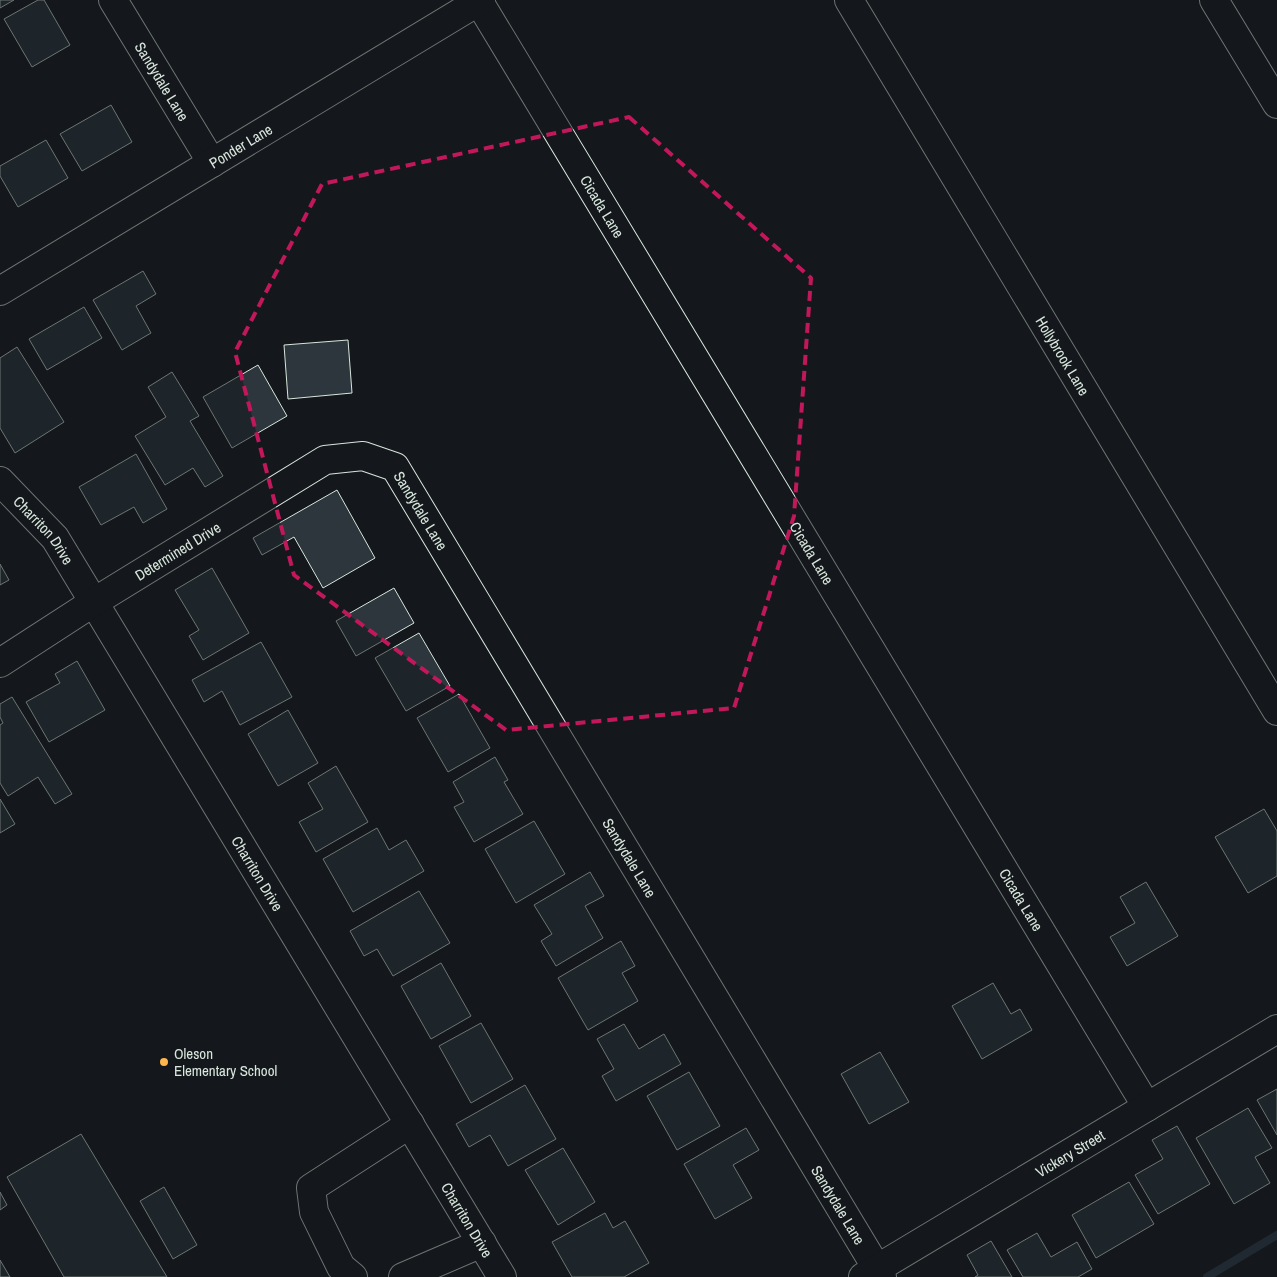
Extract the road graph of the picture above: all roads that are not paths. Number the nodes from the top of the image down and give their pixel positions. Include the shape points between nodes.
1 (113, 0) edge
2 (479, 0) edge
3 (849, 0) edge
4 (1214, 0) edge
5 (1277, 104) edge
6 (212, 163) junction
7 (0, 291) edge
8 (363, 456) joint
9 (0, 482) edge
10 (94, 602) junction
11 (0, 663) edge
12 (1277, 711) edge
13 (1277, 1029) edge
14 (1147, 1107) junction
15 (410, 1124) junction
16 (482, 1243) junction
17 (874, 1274) edge
18 (353, 1277) edge
19 (403, 1277) edge
20 (502, 1277) edge

1 - 6 street, Sandydale Lane
2 - 6 street, Ponder Lane
2 - 14 street, Cicada Lane
3 - 12 street, Hollybrook Lane
4 - 5 street
6 - 7 street, Ponder Lane
8 - 10 street, Determined Drive via 325,460
8 - 17 street, Sandydale Lane via 395,467
9 - 10 street, Charriton Drive via 55,538
10 - 11 street, Determined Drive
10 - 15 street, Charriton Drive
13 - 14 street, Vickery Street
14 - 17 street, Vickery Street
15 - 16 street, Charriton Drive
15 - 18 street via 311,1188 314,1212 341,1267
16 - 19 street
16 - 20 street, Charriton Drive

